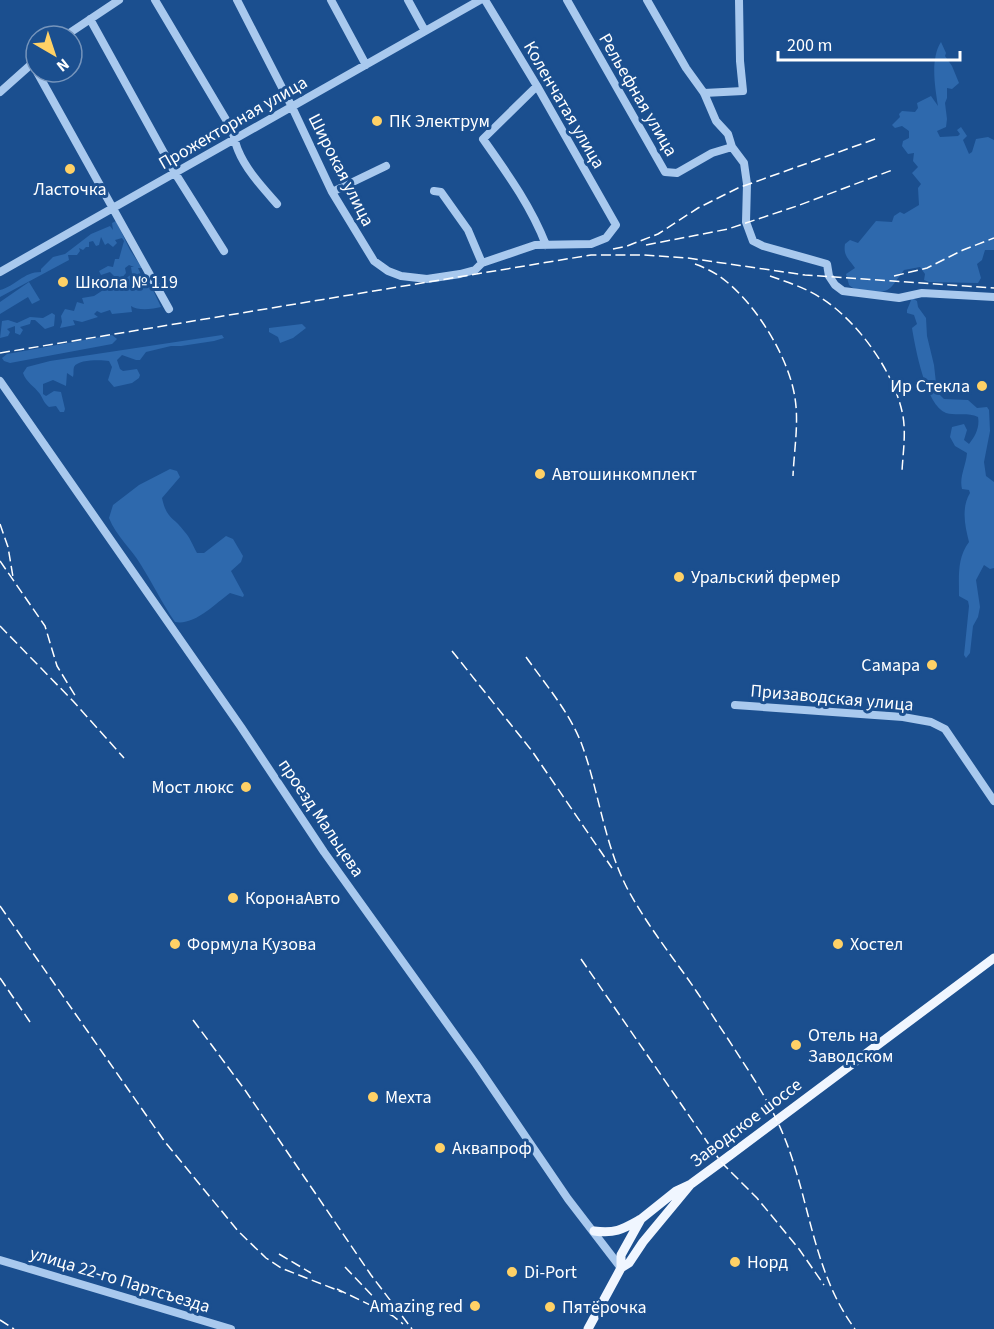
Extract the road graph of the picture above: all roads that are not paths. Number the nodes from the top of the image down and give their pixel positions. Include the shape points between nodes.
1 (119, 0) edge
2 (154, 0) edge
3 (237, 0) edge
4 (332, 0) edge
5 (408, 0) edge
6 (480, 0) edge
7 (485, 0) edge
8 (567, 0) edge
9 (647, 0) edge
10 (739, 0) edge
11 (90, 19) junction
12 (83, 24) edge
13 (425, 31) junction
14 (366, 65) junction
15 (24, 74) edge
16 (45, 84) edge
17 (537, 86) junction
18 (1, 89) edge
19 (704, 93) junction
20 (292, 107) junction
21 (236, 139) junction
22 (732, 147) junction
23 (386, 166) dead end
24 (175, 173) junction
25 (434, 191) dead end
26 (332, 192) junction
27 (277, 204) dead end
28 (112, 209) junction
29 (546, 245) junction
30 (224, 250) dead end
31 (482, 263) junction
32 (0, 272) edge
33 (994, 297) edge
34 (169, 309) dead end
35 (0, 381) edge
36 (735, 705) dead end
37 (994, 801) edge
38 (994, 958) edge
39 (691, 1184) junction
40 (641, 1219) junction
41 (594, 1232) junction
42 (0, 1260) edge
43 (621, 1268) junction
44 (231, 1329) edge
45 (588, 1329) edge

1 - 11 street
2 - 21 street
3 - 20 street, Широкая улица
4 - 14 street
5 - 13 street
6 - 13 street, Прожекторная улица
7 - 17 street, Коленчатая улица
8 - 22 street, Рельефная улица via 665,172 677,173 712,153
9 - 19 street
10 - 19 street via 744,91
11 - 12 street
11 - 24 street
13 - 14 street, Прожекторная улица
14 - 20 street, Прожекторная улица
15 - 18 street
16 - 28 street
17 - 29 street via 483,139 536,219
17 - 29 street, Коленчатая улица via 616,225 606,238 591,244
19 - 22 street
20 - 21 street, Прожекторная улица
20 - 26 street, Широкая улица
21 - 24 street, Прожекторная улица
21 - 27 street via 254,177
22 - 33 street via 744,163 747,222 753,241 827,264 829,276 843,291 899,298 922,293
23 - 26 street
24 - 28 street, Прожекторная улица
24 - 30 street
25 - 31 street via 441,192 468,230
26 - 31 street, Широкая улица via 374,261 388,271 427,279 475,270
28 - 32 street, Прожекторная улица
28 - 34 street
29 - 31 street
35 - 41 street, проезд Мальцева via 242,727 324,852
36 - 37 street, Призаводская улица via 903,717 931,723 945,729
38 - 39 main road, Заводское шоссе
39 - 40 main road, Заводское шоссе
39 - 43 main road, Заводское шоссе
40 - 41 main road via 617,1232
40 - 43 main road, Заводское шоссе via 621,1255
41 - 43 street, проезд Мальцева
42 - 44 street, улица 22-го Партсъезда
43 - 45 main road, Заводское шоссе

